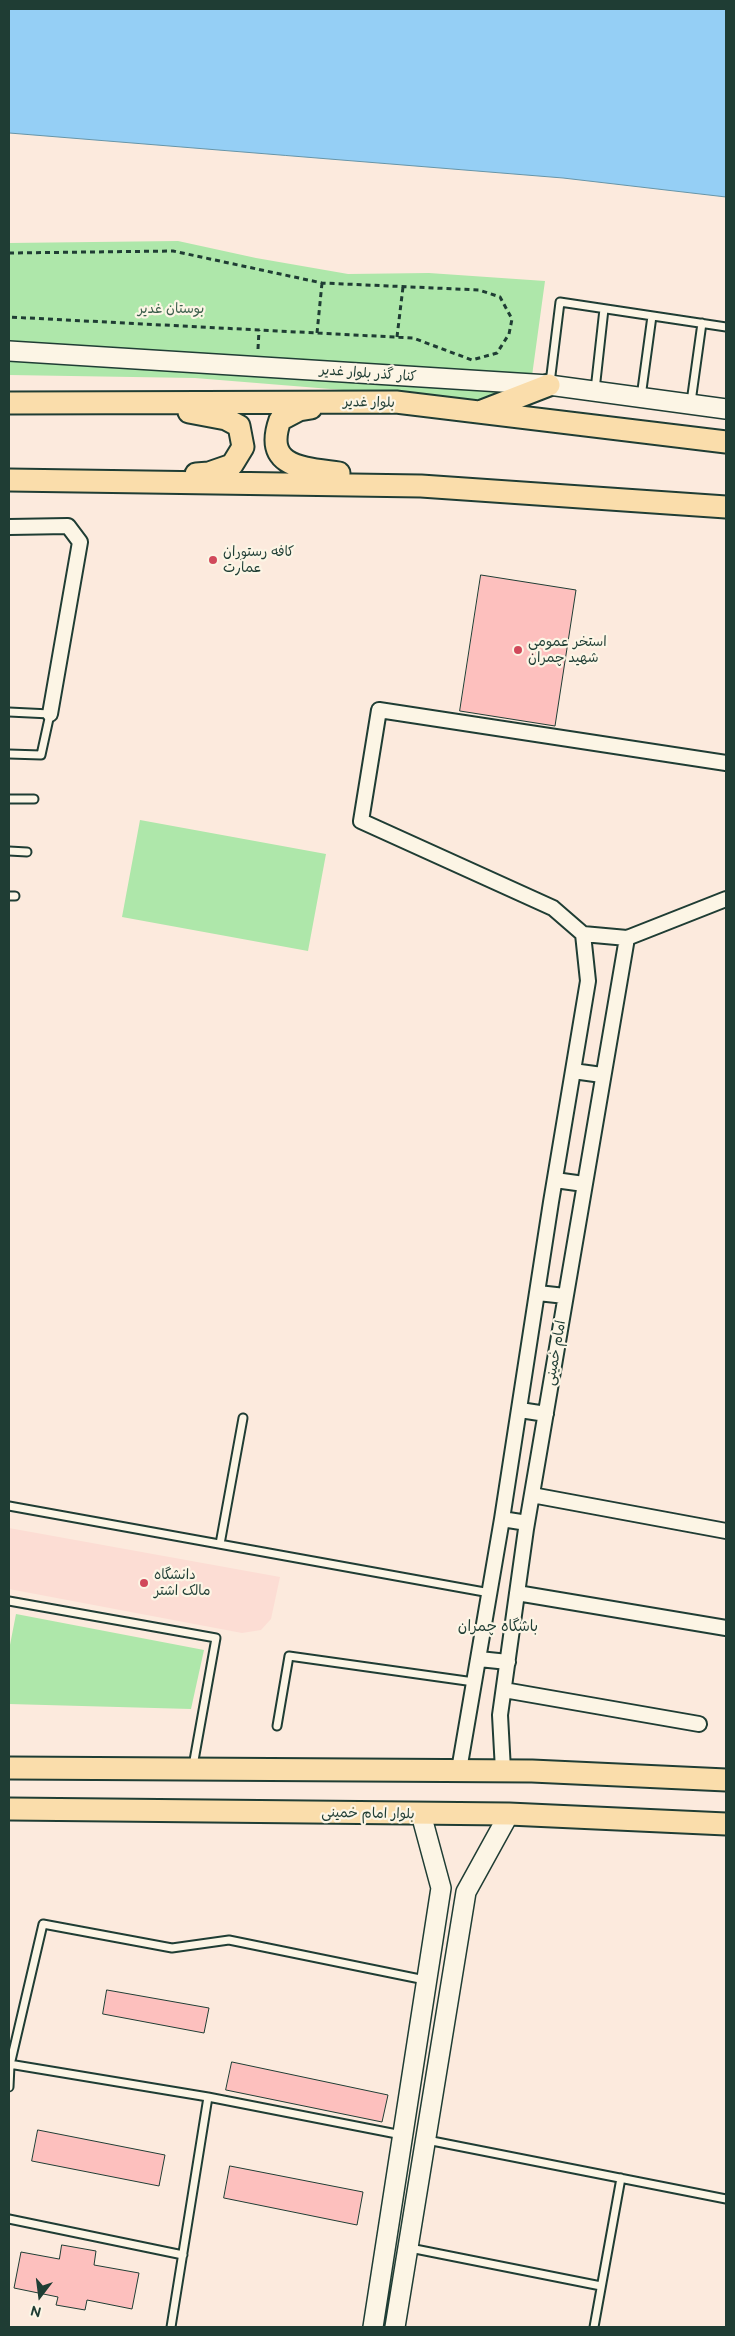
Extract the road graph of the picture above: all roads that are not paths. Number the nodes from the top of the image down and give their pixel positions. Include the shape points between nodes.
1 (604, 309) junction
2 (652, 316) junction
3 (702, 323) junction
4 (726, 327) edge
5 (9, 352) edge
6 (549, 385) junction
7 (595, 391) junction
8 (641, 397) junction
9 (118, 402) junction
10 (396, 402) junction
11 (9, 403) edge
12 (690, 404) junction
13 (726, 408) edge
14 (480, 412) junction
15 (726, 442) edge
16 (9, 480) edge
17 (124, 480) junction
18 (400, 486) junction
19 (726, 507) edge
20 (9, 527) edge
21 (9, 712) edge
22 (50, 714) junction
23 (9, 754) edge
24 (726, 763) edge
25 (9, 799) edge
26 (34, 799) dead end
27 (9, 851) edge
28 (27, 852) dead end
29 (726, 899) edge
30 (584, 934) junction
31 (627, 938) junction
32 (573, 1071) junction
33 (602, 1075) junction
34 (555, 1180) junction
35 (584, 1184) junction
36 (538, 1293) junction
37 (565, 1296) junction
38 (520, 1410) junction
39 (546, 1414) junction
40 (242, 1418) dead end
41 (532, 1495) junction
42 (9, 1506) edge
43 (502, 1519) junction
44 (527, 1523) junction
45 (726, 1531) edge
46 (220, 1544) junction
47 (490, 1593) junction
48 (517, 1593) junction
49 (9, 1601) edge
50 (726, 1628) edge
51 (479, 1659) junction
52 (508, 1662) junction
53 (475, 1682) junction
54 (504, 1690) junction
55 (699, 1724) dead end
56 (277, 1726) dead end
57 (9, 1768) edge
58 (193, 1769) junction
59 (459, 1770) junction
60 (503, 1770) junction
61 (726, 1780) edge
62 (9, 1809) edge
63 (421, 1814) junction
64 (509, 1814) junction
65 (726, 1824) edge
66 (429, 1980) junction
67 (450, 1986) junction
68 (9, 2064) edge
69 (9, 2087) edge
70 (208, 2097) junction
71 (403, 2135) junction
72 (426, 2140) junction
73 (620, 2178) junction
74 (726, 2199) edge
75 (9, 2219) edge
76 (407, 2247) junction
77 (183, 2256) junction
78 (601, 2286) junction
79 (171, 2327) edge
80 (373, 2327) edge
81 (395, 2327) edge
82 (594, 2327) edge

1 - 2 lane
1 - 6 lane via 560,302
1 - 7 lane
2 - 3 lane
2 - 8 lane
3 - 4 lane
3 - 12 lane
5 - 6 street, کنار گذر بلوار غدیر
6 - 7 street, کنار گذر بلوار غدیر
6 - 14 main road
7 - 8 street, کنار گذر بلوار غدیر
8 - 12 street, کنار گذر بلوار غدیر
9 - 10 main road, بلوار غدیر
9 - 11 main road, بلوار غدیر
9 - 17 main road via 226,419 239,426 243,446 232,465 209,473
10 - 14 main road, بلوار غدیر
10 - 18 main road via 299,410 280,420 275,435 277,451 288,463
12 - 13 street, کنار گذر بلوار غدیر
14 - 15 main road, بلوار غدیر
16 - 17 main road
17 - 18 main road
18 - 19 main road
20 - 22 street via 68,526 80,542
21 - 22 lane
22 - 23 lane via 41,755
24 - 30 street via 379,710 361,821 553,908
25 - 26 lane
27 - 28 lane
29 - 31 street
30 - 31 street
30 - 32 street via 588,982
31 - 33 street, امام خمینی
32 - 33 street
32 - 34 street
33 - 35 street, امام خمینی
34 - 35 street
34 - 36 street
35 - 37 street, امام خمینی
36 - 37 street
36 - 38 street
37 - 39 street, امام خمینی
38 - 39 street
38 - 43 street
39 - 41 street, امام خمینی
40 - 46 lane
41 - 44 street, امام خمینی
41 - 45 street
42 - 46 lane
43 - 44 street
43 - 47 street
44 - 48 street, امام خمینی
46 - 47 lane
47 - 51 street
48 - 50 street
48 - 52 street, امام خمینی
49 - 58 lane via 216,1638
51 - 52 street
51 - 53 street
52 - 54 street, امام خمینی
53 - 56 lane via 289,1656
53 - 59 street
54 - 55 street
54 - 60 street, امام خمینی via 500,1715
57 - 58 main road
58 - 59 main road
59 - 60 main road
60 - 61 main road
62 - 63 main road, بلوار امام خمینی
63 - 64 main road, بلوار امام خمینی
63 - 66 street via 442,1888
64 - 65 main road, بلوار امام خمینی
64 - 67 street via 466,1892
66 - 67 street
66 - 68 lane via 229,1940 172,1948 42,1924
66 - 71 street
67 - 72 street
68 - 69 lane
68 - 70 lane
70 - 71 lane
70 - 77 lane
71 - 72 street
71 - 80 street
72 - 73 lane
72 - 76 street
73 - 74 lane
73 - 78 lane
75 - 77 lane
76 - 78 lane
76 - 81 street
77 - 79 lane
78 - 82 lane

